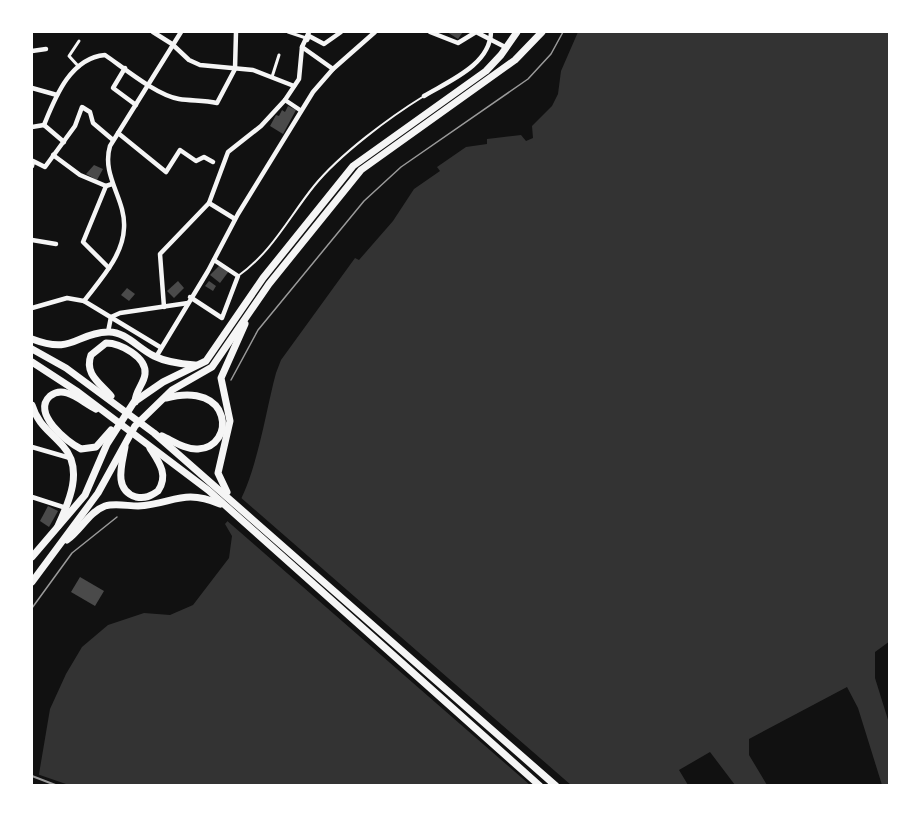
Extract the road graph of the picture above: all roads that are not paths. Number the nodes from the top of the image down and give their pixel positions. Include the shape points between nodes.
1 (153, 32) edge
2 (181, 32) edge
3 (237, 32) edge
4 (288, 32) edge
5 (309, 32) edge
6 (341, 32) edge
7 (375, 32) edge
8 (430, 32) edge
9 (492, 32) edge
10 (517, 32) edge
11 (542, 32) edge
12 (306, 38) junction
13 (491, 38) junction
14 (79, 41) dead end
15 (172, 44) junction
16 (303, 47) junction
17 (507, 48) junction
18 (46, 49) dead end
19 (32, 51) edge
20 (279, 55) dead end
21 (78, 67) junction
22 (125, 68) junction
23 (235, 69) junction
24 (333, 69) junction
25 (272, 77) junction
26 (149, 85) junction
27 (294, 86) junction
28 (32, 88) edge
29 (57, 95) junction
30 (424, 96) joint
31 (285, 100) junction
32 (136, 105) junction
33 (300, 110) junction
34 (44, 125) junction
35 (32, 127) edge
36 (118, 133) junction
37 (113, 140) junction
38 (64, 142) junction
39 (53, 155) junction
40 (213, 162) dead end
41 (32, 166) edge
42 (112, 184) junction
43 (106, 186) junction
44 (208, 202) junction
45 (235, 219) junction
46 (32, 240) edge
47 (56, 244) dead end
48 (214, 260) junction
49 (109, 268) junction
50 (238, 276) junction
51 (189, 300) junction
52 (84, 302) junction
53 (164, 307) junction
54 (32, 308) edge
55 (249, 312) junction
56 (111, 317) junction
57 (108, 332) junction
58 (32, 339) edge
59 (160, 347) junction
60 (32, 349) edge
61 (156, 357) junction
62 (32, 362) edge
63 (197, 366) junction
64 (163, 399) junction
65 (134, 402) junction
66 (115, 404) junction
67 (32, 405) edge
68 (108, 414) junction
69 (118, 425) junction
70 (154, 433) junction
71 (125, 441) junction
72 (147, 443) junction
73 (32, 447) edge
74 (70, 458) junction
75 (32, 497) edge
76 (231, 499) junction
77 (32, 504) edge
78 (225, 506) junction
79 (66, 508) junction
80 (55, 531) junction
81 (61, 545) junction
82 (32, 554) edge
83 (32, 582) edge
84 (540, 786) edge
85 (556, 786) edge

1 - 15 street
2 - 15 street
3 - 23 street
4 - 12 street
5 - 12 street
6 - 16 street via 324,44 309,36
7 - 24 street
8 - 13 street via 458,42 476,32
9 - 13 street
10 - 17 main road
11 - 55 main road via 515,60 361,170
12 - 16 street
13 - 17 street
13 - 30 street via 476,64
14 - 21 street via 69,56
15 - 23 street via 200,65
15 - 26 street
16 - 24 street
16 - 27 street via 299,79
17 - 63 main road via 478,77 353,166 257,286 211,356
18 - 19 street
20 - 25 street
21 - 22 street via 105,55
21 - 29 street
22 - 26 street
22 - 32 street via 113,88
23 - 25 street
23 - 26 street via 217,103 178,99
24 - 33 street
25 - 27 street
26 - 32 street
27 - 31 street
28 - 29 street
29 - 34 street
30 - 50 lane via 354,148 322,178 279,238
31 - 33 street
31 - 44 street via 261,126 228,152
32 - 36 street
33 - 45 street
34 - 35 street
34 - 38 street
36 - 37 street
36 - 40 street via 166,172 180,150 196,161 204,157
37 - 38 street via 82,107
37 - 42 street via 107,167
38 - 39 street
39 - 41 street via 45,167 33,161
39 - 43 street via 80,175
42 - 43 street
42 - 49 street via 125,226 121,245
43 - 49 street via 83,242
44 - 45 street
44 - 53 street via 160,254
45 - 48 street
46 - 47 street
48 - 50 street
48 - 51 street
49 - 52 street
50 - 51 street via 222,318
51 - 53 street
51 - 59 street
52 - 54 street via 67,298
52 - 56 street
53 - 56 street
55 - 64 main road via 212,367
55 - 76 main road via 221,378 230,429 218,473
56 - 57 street
56 - 59 street
57 - 58 main road via 65,346
57 - 61 main road
59 - 61 street
60 - 66 main road
61 - 63 main road
62 - 68 main road
63 - 65 main road
64 - 70 main road via 184,393 202,395 219,411 221,432 213,443 196,449
64 - 71 main road
65 - 66 main road via 145,374 143,364 125,348 106,343 91,355 88,367
65 - 69 main road
66 - 70 main road
67 - 74 main road via 39,424 63,445
68 - 69 main road via 60,392 50,396 44,405 54,427 81,449 96,447
68 - 72 main road
69 - 80 main road via 86,495
70 - 76 main road
71 - 72 main road via 122,482 130,495 141,498 158,491 164,479 162,467
71 - 81 main road via 99,493
72 - 78 main road
73 - 74 street
74 - 79 main road via 73,484
75 - 77 street
75 - 79 street
76 - 85 main road
78 - 81 main road via 191,496 147,505 108,506 90,516
78 - 84 main road
79 - 80 main road
80 - 82 main road
81 - 83 main road

